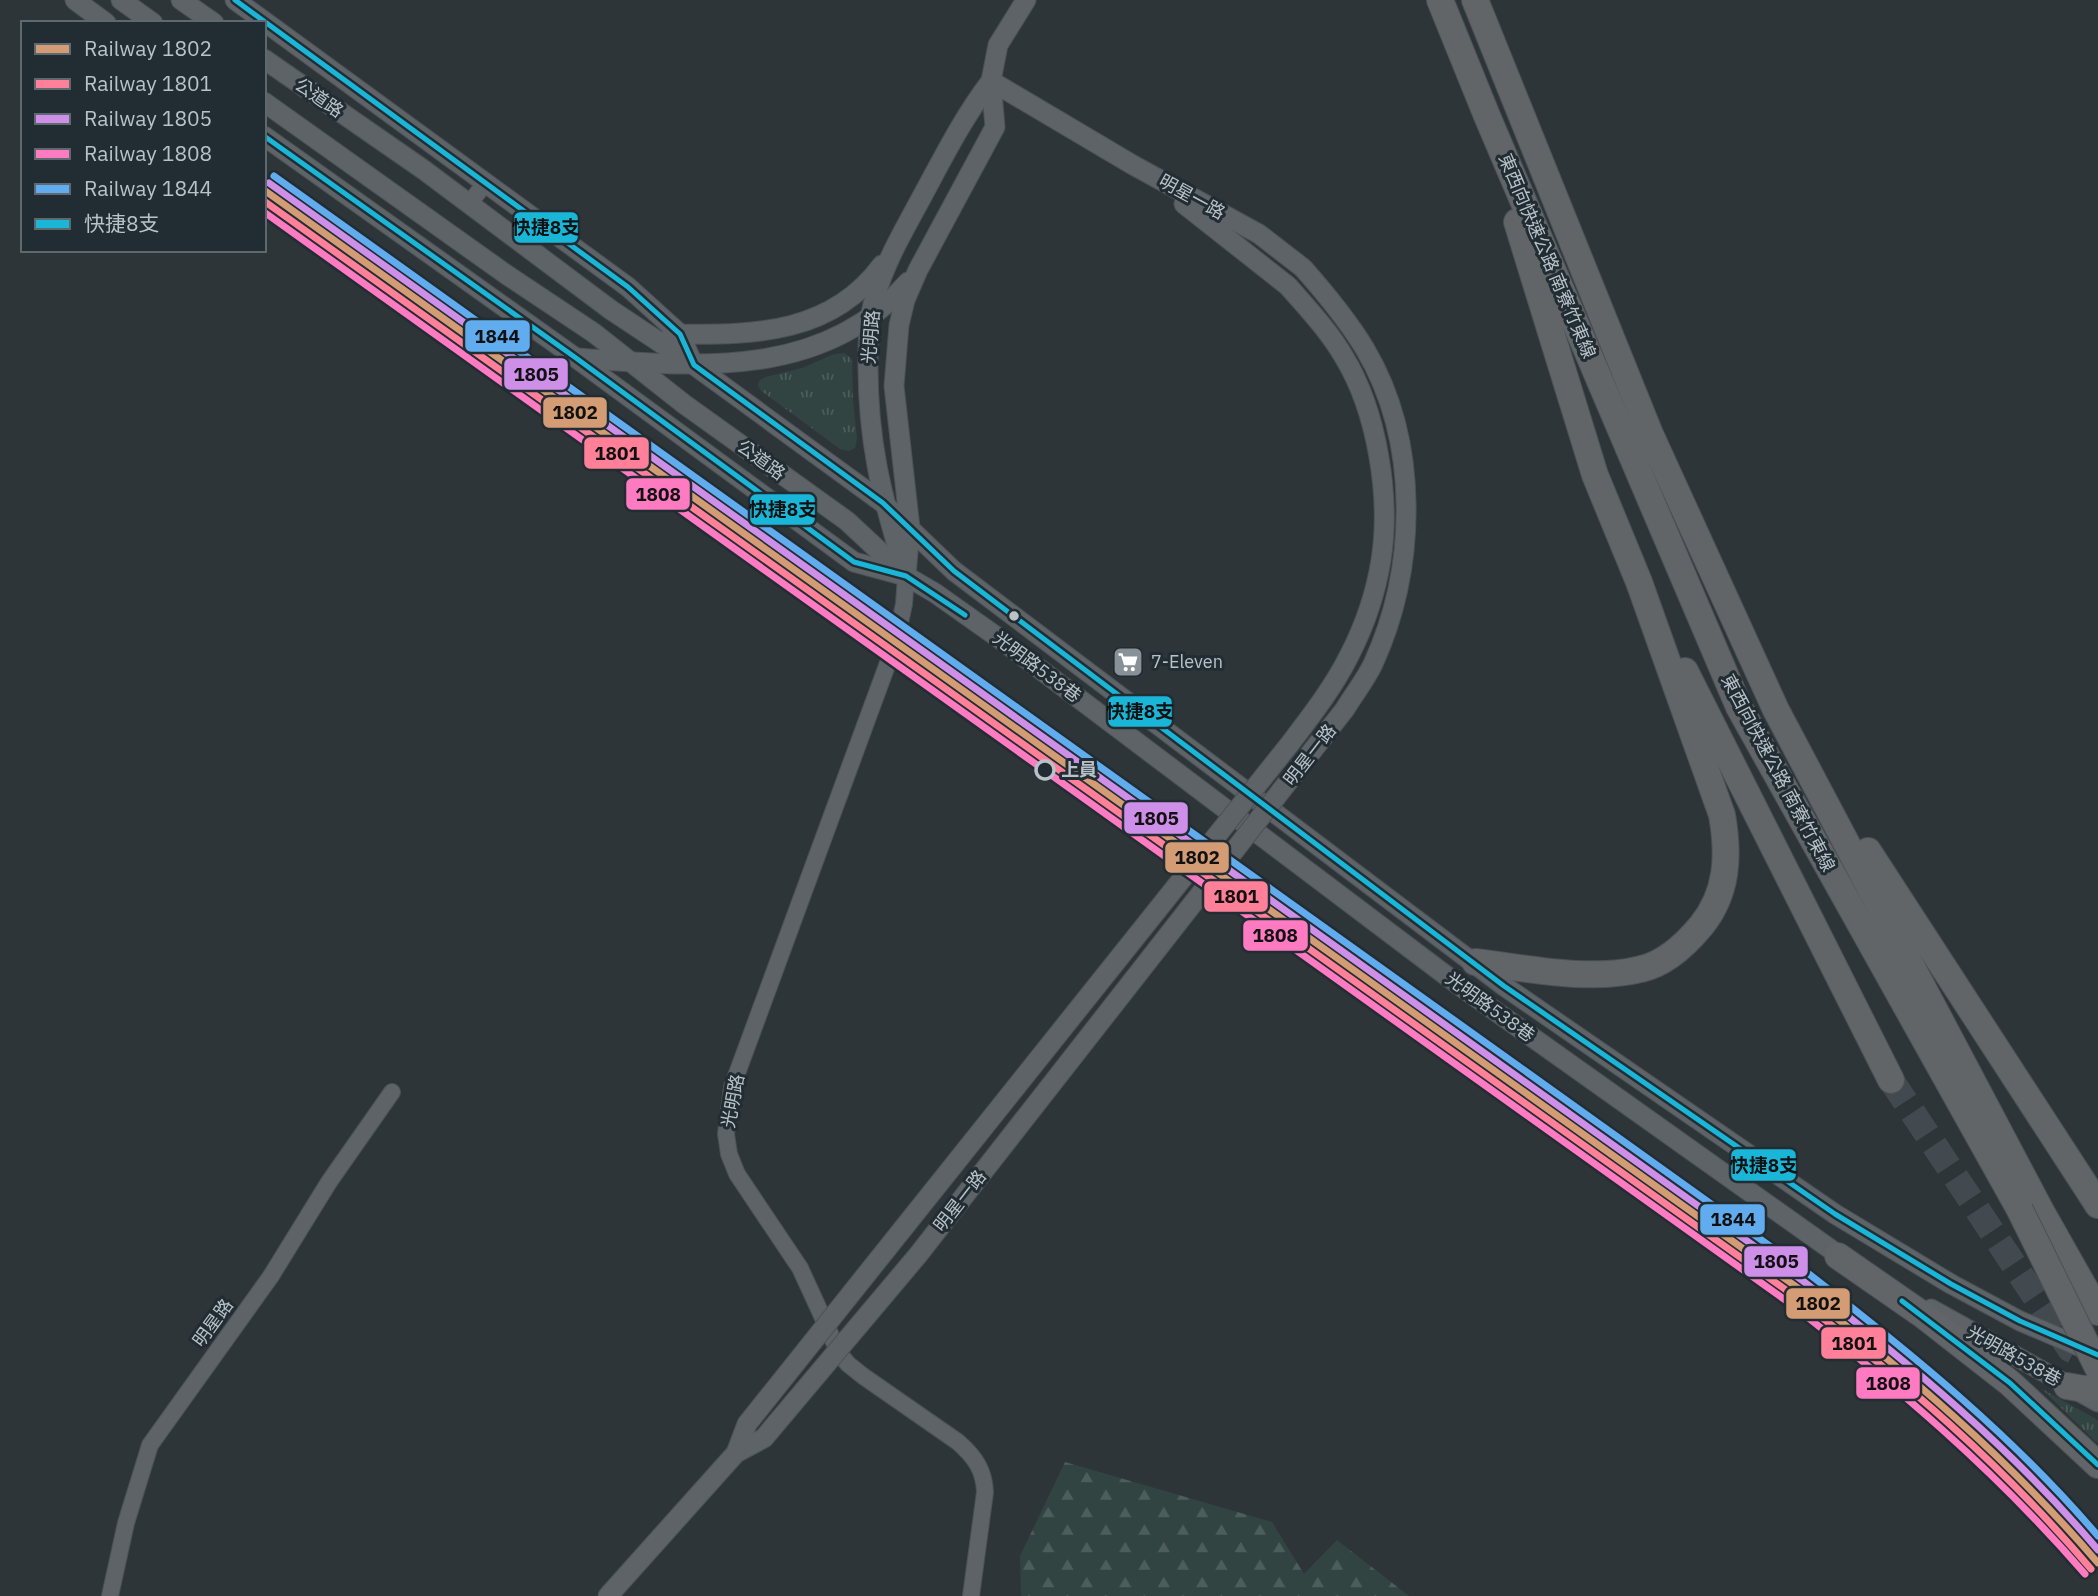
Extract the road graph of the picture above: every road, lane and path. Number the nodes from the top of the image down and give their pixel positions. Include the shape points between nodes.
1 (75, 0) edge
2 (121, 0) edge
3 (181, 0) edge
4 (235, 0) edge
5 (1026, 0) edge
6 (1440, 0) edge
7 (1475, 0) edge
8 (103, 21) edge
9 (150, 21) edge
10 (211, 21) edge
11 (264, 21) edge
12 (266, 22) edge
13 (266, 60) edge
14 (992, 81) junction
15 (266, 103) edge
16 (1487, 116) junction
17 (266, 137) edge
18 (1133, 165) junction
19 (486, 182) junction
20 (469, 204) junction
21 (898, 241) junction
22 (918, 270) junction
23 (611, 310) junction
24 (870, 319) junction
25 (680, 334) junction
26 (576, 358) junction
27 (629, 362) junction
28 (694, 365) junction
29 (883, 503) junction
30 (904, 523) junction
31 (906, 576) junction
32 (1639, 582) junction
33 (1776, 710) junction
34 (1475, 962) junction
35 (1891, 1080) tunnel mouth
36 (392, 1093) dead end
37 (2098, 1205) edge
38 (2031, 1211) junction
39 (1838, 1256) junction
40 (2098, 1312) edge
41 (2098, 1354) edge
42 (2098, 1368) edge
43 (2067, 1386) junction
44 (2098, 1387) edge
45 (2098, 1402) edge
46 (736, 1453) junction
47 (2098, 1465) edge
48 (110, 1596) edge
49 (608, 1596) edge
50 (971, 1596) edge

1 - 8 street
2 - 9 street
3 - 10 street
4 - 11 street, 公道路
5 - 14 street, 光明路 via 998,45
6 - 16 highway, 東西向快速公路 南寮竹東線
7 - 33 highway, 東西向快速公路 南寮竹東線 via 1650,434
12 - 19 street, 公道路
13 - 20 street, 公道路
14 - 18 street, 明星一路
14 - 21 street, 光明路 via 967,112
14 - 22 street, 光明路 via 995,127
15 - 27 street, 公道路
16 - 32 highway via 1595,475
16 - 38 highway, 東西向快速公路 南寮竹東線 via 1739,707
17 - 26 street, 公道路
18 - 46 street, 明星一路, bridge via 1288,286 1346,359 1378,450 1383,502 1381,559 1370,606 1350,655 1326,696 747,1424
18 - 46 street, 明星一路, bridge via 1259,234 1303,268 1366,351 1387,399 1399,443 1406,502 1404,563 1391,615 1373,665 1338,719 918,1255 764,1438
19 - 20 street
19 - 25 street, 公道路 via 628,287
20 - 23 street, 公道路
21 - 24 street, 光明路
21 - 25 street, 公道路 via 859,292 813,319 765,332
22 - 24 street
22 - 30 street, 光明路 via 899,325 894,386
23 - 25 street, 公道路
23 - 28 street, 公道路
24 - 28 street via 797,353
24 - 29 street, 光明路 via 870,430
25 - 28 street, 公道路
26 - 27 street
26 - 31 street, 公道路 via 854,562
27 - 28 street
27 - 31 street, 公道路 via 847,522
28 - 29 street, 公道路
29 - 30 street, 公道路
29 - 31 street, 光明路
30 - 31 street, 光明路
30 - 34 street, 光明路538巷 via 939,558 1013,617
31 - 39 street, 光明路538巷 via 1000,639 1460,986
31 - 50 street, 光明路 via 896,641 732,1087 726,1134 737,1174 800,1268 839,1353 863,1376 958,1442 979,1464 985,1492
32 - 34 highway via 1722,815 1727,855 1718,899 1689,941 1643,969 1588,974
32 - 35 highway
33 - 37 highway
33 - 38 highway, 東西向快速公路 南寮竹東線
34 - 41 street, 光明路538巷 via 1835,1214 2020,1321
36 - 48 street, 明星路 via 271,1276 150,1445
38 - 40 highway, 東西向快速公路 南寮竹東線
38 - 42 highway, 東西向快速公路 南寮竹東線, bridge
39 - 43 street, 光明路538巷
39 - 47 highway via 2010,1383
43 - 44 highway
43 - 45 street, 光明路538巷
46 - 49 street, 明星一路

